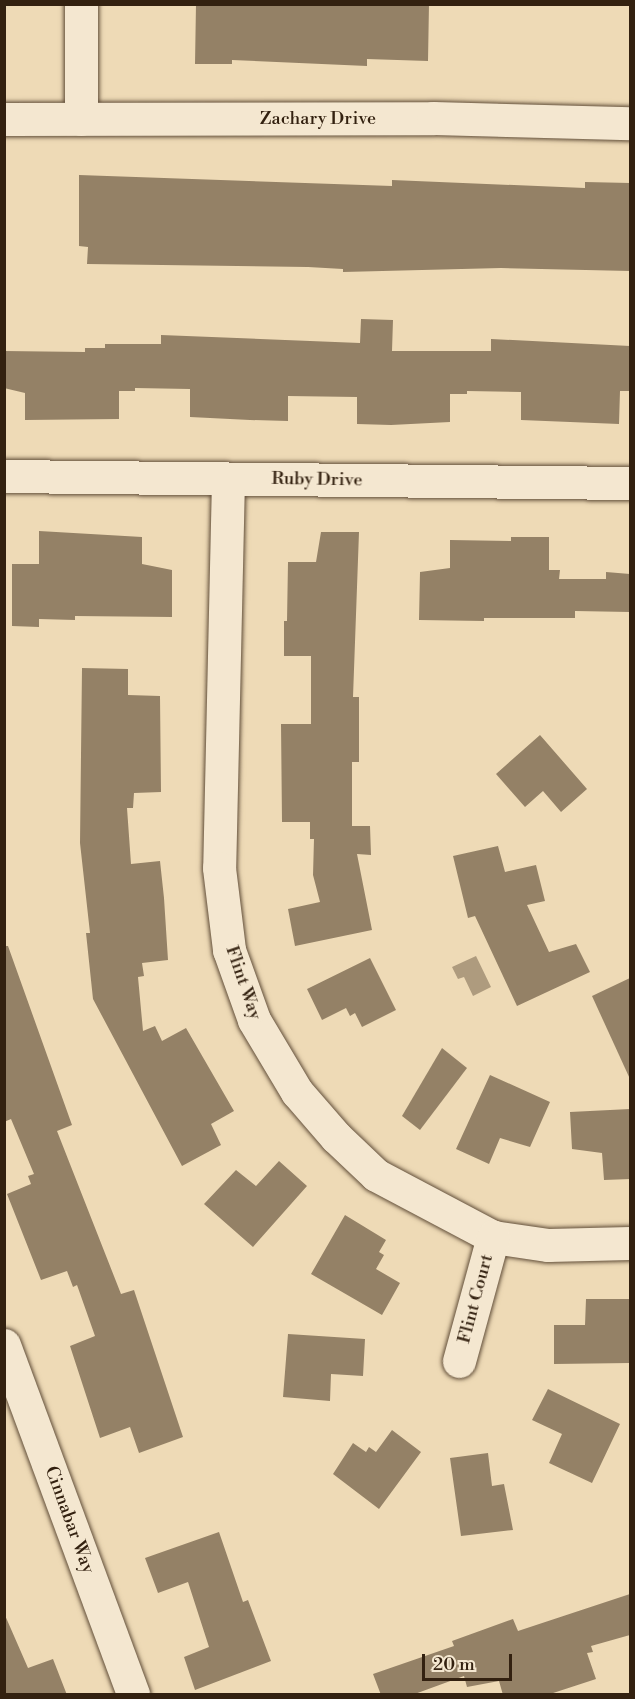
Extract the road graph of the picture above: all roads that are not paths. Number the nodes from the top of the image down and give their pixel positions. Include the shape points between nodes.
1 (81, 4) edge
2 (4, 118) edge
3 (81, 119) junction
4 (630, 123) edge
5 (4, 476) edge
6 (228, 479) junction
7 (630, 483) edge
8 (493, 1236) junction
9 (630, 1243) edge
10 (4, 1345) edge
11 (459, 1361) dead end
12 (133, 1695) edge

1 - 3 street
2 - 3 street, Zachary Drive
3 - 4 street, Zachary Drive via 433,118
5 - 6 street, Ruby Drive
6 - 7 street, Ruby Drive
6 - 8 street, Flint Way via 219,868 229,950 254,1020 297,1092 336,1137 376,1175
8 - 9 street, Flint Way via 548,1245
8 - 11 street, Flint Court
10 - 12 street, Cinnabar Way

